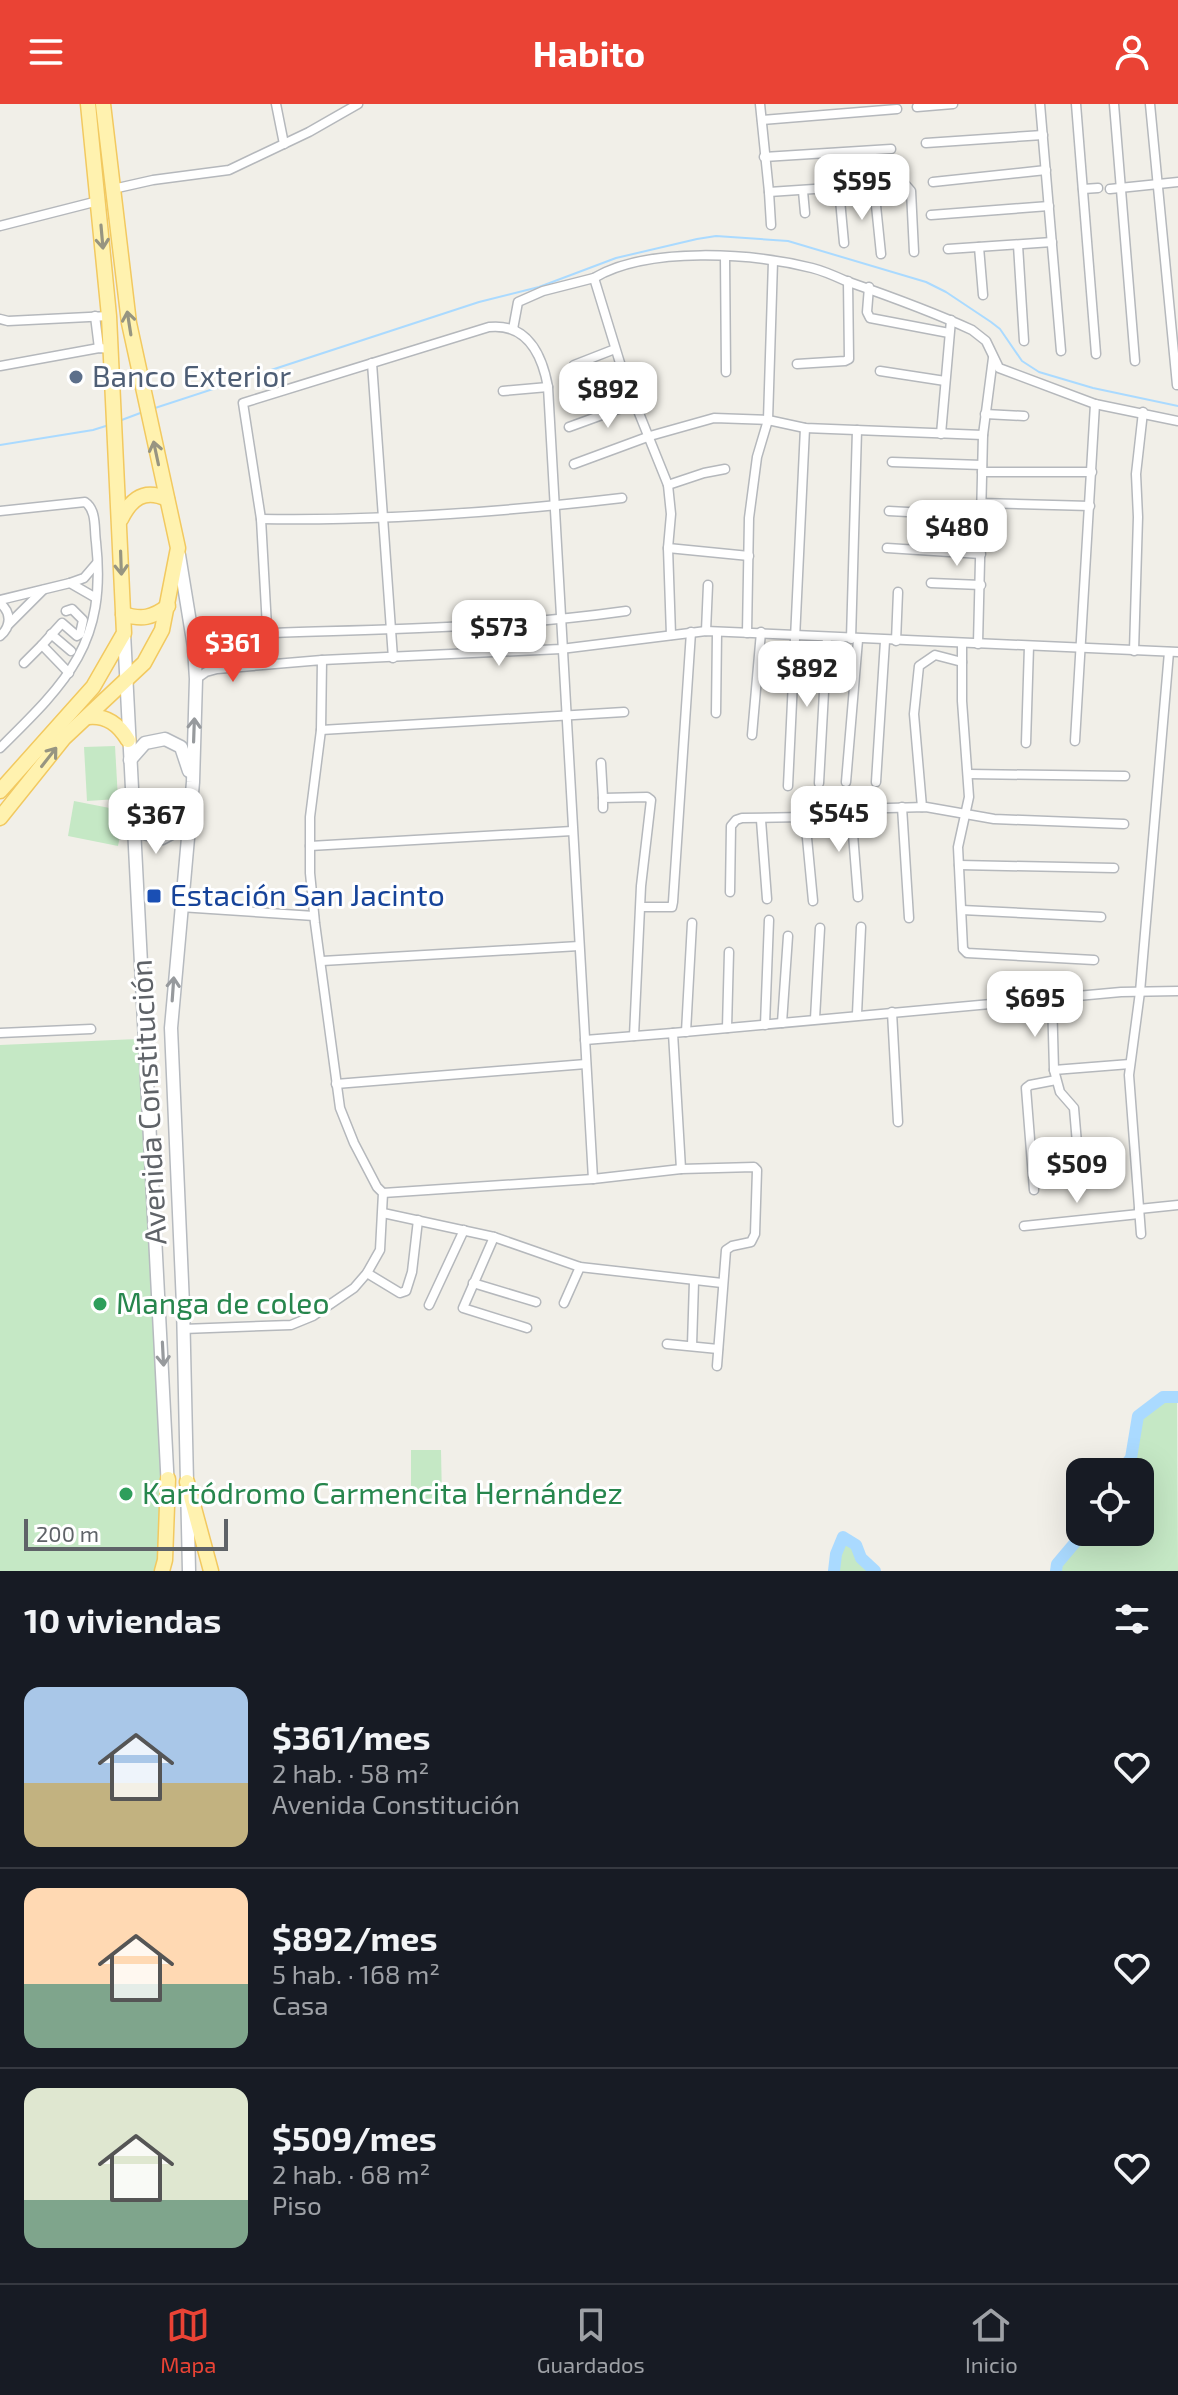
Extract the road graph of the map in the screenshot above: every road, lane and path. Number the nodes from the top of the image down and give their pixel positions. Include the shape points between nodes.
1 (88, 104) edge
2 (103, 104) edge
3 (276, 104) edge
4 (358, 104) edge
5 (760, 104) edge
6 (953, 104) edge
7 (1040, 104) edge
8 (1076, 104) edge
9 (1114, 104) edge
10 (1150, 104) edge
11 (917, 107) dead end
12 (897, 109) dead end
13 (762, 120) junction
14 (1043, 135) junction
15 (926, 143) dead end
16 (284, 144) junction
17 (891, 149) dead end
18 (764, 157) junction
19 (1046, 170) junction
20 (933, 182) dead end
21 (1178, 182) edge
22 (1158, 184) junction
23 (874, 186) junction
24 (1122, 186) junction
25 (1098, 188) dead end
26 (839, 189) junction
27 (1083, 189) junction
28 (1110, 189) dead end
29 (112, 190) junction
30 (803, 191) junction
31 (769, 192) junction
32 (99, 201) junction
33 (1049, 206) junction
34 (805, 213) dead end
35 (931, 215) dead end
36 (771, 225) dead end
37 (0, 226) edge
38 (1052, 242) junction
39 (844, 243) dead end
40 (1018, 245) junction
41 (979, 247) junction
42 (948, 249) dead end
43 (914, 252) dead end
44 (881, 254) dead end
45 (725, 257) junction
46 (773, 261) junction
47 (594, 278) junction
48 (848, 281) junction
49 (869, 287) junction
50 (983, 295) dead end
51 (102, 316) junction
52 (4, 320) edge
53 (951, 320) junction
54 (0, 328) edge
55 (513, 329) junction
56 (949, 333) junction
57 (1024, 341) dead end
58 (105, 349) junction
59 (615, 349) junction
60 (1061, 351) dead end
61 (993, 354) junction
62 (1096, 354) dead end
63 (1135, 361) dead end
64 (372, 363) junction
65 (797, 364) dead end
66 (574, 365) dead end
67 (0, 366) edge
68 (880, 371) dead end
69 (726, 372) dead end
70 (624, 376) junction
71 (945, 381) junction
72 (1177, 385) edge
73 (548, 387) junction
74 (503, 391) dead end
75 (582, 391) dead end
76 (635, 403) junction
77 (1095, 404) junction
78 (1143, 412) junction
79 (985, 414) junction
80 (1024, 416) dead end
81 (768, 420) junction
82 (1178, 421) edge
83 (569, 427) dead end
84 (805, 428) junction
85 (857, 430) junction
86 (941, 434) junction
87 (983, 435) junction
88 (650, 436) junction
89 (892, 462) dead end
90 (574, 464) dead end
91 (982, 468) junction
92 (725, 469) dead end
93 (1092, 472) junction
94 (668, 485) junction
95 (622, 498) dead end
96 (167, 499) junction
97 (981, 503) junction
98 (553, 506) junction
99 (1090, 506) junction
100 (0, 511) edge
101 (889, 511) dead end
102 (384, 516) junction
103 (982, 516) junction
104 (261, 519) junction
105 (120, 522) junction
106 (178, 548) junction
107 (668, 548) junction
108 (887, 548) dead end
109 (981, 554) junction
110 (749, 556) junction
111 (96, 564) junction
112 (70, 583) junction
113 (931, 583) dead end
114 (708, 585) dead end
115 (981, 585) junction
116 (43, 590) junction
117 (898, 592) dead end
118 (96, 598) junction
119 (0, 601) edge
120 (168, 606) junction
121 (66, 611) dead end
122 (626, 611) dead end
123 (123, 614) junction
124 (560, 621) junction
125 (8, 625) junction
126 (391, 630) junction
127 (706, 631) junction
128 (691, 632) junction
129 (761, 632) junction
130 (124, 633) junction
131 (268, 633) junction
132 (717, 633) junction
133 (747, 633) junction
134 (797, 633) junction
135 (51, 634) junction
136 (671, 635) junction
137 (0, 636) edge
138 (827, 637) junction
139 (855, 639) junction
140 (885, 641) junction
141 (896, 641) junction
142 (962, 643) junction
143 (978, 644) junction
144 (42, 645) junction
145 (1029, 646) junction
146 (194, 647) junction
147 (1081, 648) junction
148 (561, 649) junction
149 (71, 651) dead end
150 (1134, 651) junction
151 (264, 652) junction
152 (1174, 652) edge
153 (393, 658) junction
154 (322, 660) junction
155 (962, 662) junction
156 (24, 663) dead end
157 (265, 664) junction
158 (69, 673) junction
159 (127, 679) junction
160 (196, 679) junction
161 (624, 712) dead end
162 (716, 713) dead end
163 (88, 717) junction
164 (565, 717) junction
165 (321, 730) junction
166 (752, 735) dead end
167 (128, 740) junction
168 (1075, 741) dead end
169 (1026, 743) dead end
170 (0, 748) edge
171 (130, 760) junction
172 (601, 763) dead end
173 (968, 774) junction
174 (1125, 776) dead end
175 (193, 782) junction
176 (846, 782) dead end
177 (876, 782) dead end
178 (819, 783) dead end
179 (788, 786) dead end
180 (0, 791) edge
181 (603, 798) junction
182 (902, 807) junction
183 (922, 807) junction
184 (603, 808) dead end
185 (851, 809) junction
186 (134, 814) junction
187 (966, 814) junction
188 (805, 817) junction
189 (0, 818) edge
190 (189, 818) junction
191 (761, 820) junction
192 (1124, 824) dead end
193 (572, 831) junction
194 (310, 846) junction
195 (959, 865) junction
196 (1114, 868) dead end
197 (730, 892) dead end
198 (858, 897) dead end
199 (767, 899) dead end
200 (813, 901) dead end
201 (179, 907) junction
202 (641, 907) junction
203 (962, 910) junction
204 (314, 916) junction
205 (1101, 917) dead end
206 (909, 918) dead end
207 (769, 920) dead end
208 (692, 923) dead end
209 (861, 927) dead end
210 (820, 928) dead end
211 (788, 936) dead end
212 (579, 946) junction
213 (729, 952) dead end
214 (1094, 960) dead end
215 (322, 961) junction
216 (1178, 991) edge
217 (1140, 992) junction
218 (1052, 998) junction
219 (892, 1012) junction
220 (857, 1014) junction
221 (815, 1019) junction
222 (782, 1023) junction
223 (765, 1025) junction
224 (727, 1028) junction
225 (91, 1029) dead end
226 (686, 1032) junction
227 (0, 1033) edge
228 (673, 1033) junction
229 (634, 1036) junction
230 (585, 1040) junction
231 (586, 1064) junction
232 (1130, 1064) junction
233 (1054, 1070) junction
234 (1056, 1080) junction
235 (336, 1084) junction
236 (898, 1122) dead end
237 (681, 1169) junction
238 (1034, 1177) junction
239 (593, 1179) junction
240 (1034, 1190) dead end
241 (383, 1193) junction
242 (1178, 1205) edge
243 (1139, 1212) junction
244 (383, 1213) junction
245 (418, 1220) junction
246 (1024, 1226) dead end
247 (464, 1230) junction
248 (1141, 1234) dead end
249 (494, 1237) junction
250 (580, 1267) junction
251 (367, 1273) junction
252 (694, 1281) junction
253 (473, 1283) junction
254 (722, 1283) junction
255 (536, 1302) dead end
256 (564, 1303) dead end
257 (429, 1305) dead end
258 (527, 1328) dead end
259 (183, 1329) junction
260 (667, 1344) dead end
261 (692, 1345) junction
262 (718, 1349) junction
263 (717, 1366) dead end
264 (168, 1479) junction
265 (187, 1482) junction
266 (162, 1571) edge
267 (171, 1571) edge
268 (189, 1571) edge
269 (211, 1571) edge

1 - 32 main road
2 - 29 main road
3 - 16 street
4 - 16 street
5 - 13 street
6 - 11 street
7 - 14 street
8 - 27 street
9 - 24 street
10 - 22 street
12 - 13 street
13 - 18 street
14 - 15 street
14 - 19 street
16 - 29 street via 229,170
17 - 18 street
18 - 31 street
19 - 20 street
19 - 33 street
21 - 22 street
22 - 24 street
22 - 72 street
23 - 26 street
23 - 43 street via 909,187
23 - 44 street
24 - 28 street
24 - 63 street
25 - 27 street
26 - 30 street
26 - 39 street
27 - 62 street
96 -> 29 main road via 129,323
30 - 31 street
30 - 34 street
31 - 36 street
32 - 37 street
32 -> 51 main road
33 - 35 street
33 - 38 street
38 - 40 street
38 - 60 street
40 - 41 street
40 - 57 street
41 - 42 street
41 - 50 street
45 - 46 street
45 - 47 street via 654,258
45 - 69 street
46 - 48 street
46 - 81 street
47 - 55 street via 518,302
47 - 59 street
48 - 49 street
48 - 65 street via 849,359
49 - 53 street
49 - 56 street via 870,318
51 - 52 street
51 - 58 main road
52 - 54 street
53 - 56 street
53 - 61 street via 986,341
55 - 64 street via 489,327
55 - 73 street via 536,349
56 - 71 street
58 - 67 street
58 - 105 main road
59 - 66 street
59 - 70 street
61 - 77 street via 999,368
61 - 79 street
64 - 102 street
64 - 104 street via 243,403
68 - 71 street
70 - 75 street
70 - 76 street
71 - 86 street
73 - 74 street
73 - 98 street
76 - 83 street
76 - 88 street
77 - 78 street
77 - 93 street
78 - 82 street
78 - 150 street via 1136,474
79 - 80 street
79 - 87 street
81 - 84 street
81 - 88 street via 714,418
81 - 110 street via 757,457
84 - 85 street
84 - 134 street
85 - 86 street
85 - 139 street
86 - 87 street
87 - 91 street
88 - 90 street
88 - 94 street
89 - 91 street
91 - 93 street
91 - 97 street
92 - 94 street
93 - 99 street
94 - 107 street
95 - 98 street
96 - 105 main road via 141,495 130,502
96 - 106 main road
97 - 99 street
97 - 103 street
98 - 102 street
98 - 124 street
99 - 147 street
100 - 111 street via 85,502 92,509
101 - 103 street
102 - 104 street
102 - 126 street
103 - 109 street
104 - 131 street
105 -> 123 main road
106 - 120 main road
106 - 146 street, Avenida Constitución
107 - 110 street
107 - 136 street
108 - 109 street
109 - 115 street
110 - 133 street
111 - 112 street via 84,578
111 - 118 street
112 - 116 street
112 - 118 street
113 - 115 street
114 - 127 street
115 - 143 street
116 - 119 street
116 - 125 street
117 - 141 street
118 - 158 street via 82,652
119 - 125 street
120 - 123 main road via 143,619
120 - 159 main road via 144,663
121 - 135 street via 72,609 83,620 80,634 62,623
122 - 124 street
123 - 130 main road
124 - 126 street
124 - 148 street
125 - 137 street
126 - 131 street
126 - 153 street
127 - 128 street
127 - 132 street
128 - 136 street
128 - 202 street via 673,902 667,908
129 - 133 street
129 - 134 street
129 - 166 street
130 - 159 street, Avenida Constitución
130 - 180 main road via 93,687
131 - 151 street
132 - 133 street
132 - 162 street
134 - 138 street
134 - 179 street
135 - 144 street
135 - 149 street
136 - 148 street
138 - 139 street
138 - 178 street
139 - 140 street
139 - 176 street
140 - 141 street
140 - 177 street
141 - 142 street
142 - 143 street
142 - 155 street
143 - 145 street
144 - 156 street
144 - 158 street
145 - 147 street
145 - 169 street
146 - 151 street via 216,657
146 - 160 street, Avenida Constitución
147 - 150 street
147 - 168 street
148 - 153 street
148 - 164 street
150 - 152 street
151 - 157 street
152 - 217 street
153 - 154 street
154 - 157 street
154 - 165 street
155 - 173 street
155 - 183 street via 935,655 919,666 914,714
157 - 160 street via 217,669
158 - 170 street
159 - 163 main road
159 - 167 street, Avenida Constitución
175 -> 160 street, Avenida Constitución
161 - 164 street
163 - 167 main road via 115,724
189 -> 163 main road via 64,738
164 - 165 street
164 - 193 street
165 - 194 street
167 - 171 street, Avenida Constitución
171 - 175 street via 145,743 172,741 185,755
171 - 186 street, Avenida Constitución
172 - 181 street
173 - 174 street
173 - 187 street
175 - 190 street, Avenida Constitución
181 - 184 street
181 - 202 street via 651,800
182 - 183 street
182 - 185 street
182 - 206 street
183 - 187 street
185 - 188 street
185 - 198 street
186 - 190 street via 144,833 162,838
186 -> 264 street, Avenida Constitución
187 - 192 street
187 - 195 street via 959,834
188 - 191 street
188 - 200 street
190 - 201 street, Avenida Constitución
191 - 197 street via 742,818 731,826
191 - 199 street
193 - 194 street
193 - 212 street
194 - 204 street
195 - 196 street
195 - 203 street
201 - 204 street
259 -> 201 street, Avenida Constitución via 171,1028
202 - 229 street
203 - 205 street
203 - 214 street via 967,953
204 - 215 street
207 - 223 street
208 - 226 street
209 - 220 street
210 - 221 street
211 - 222 street
212 - 215 street
212 - 230 street
213 - 224 street
215 - 235 street
216 - 217 street
217 - 218 street
217 - 232 street
218 - 219 street
218 - 233 street
219 - 220 street
219 - 236 street
220 - 221 street
221 - 222 street
222 - 223 street
223 - 224 street
224 - 226 street
225 - 227 street
226 - 228 street
228 - 229 street
228 - 237 street
229 - 230 street
230 - 231 street
231 - 235 street
231 - 239 street
232 - 233 street
232 - 243 street
233 - 234 street
234 - 238 street via 1026,1088
234 - 238 street via 1075,1111 1079,1167
235 - 241 street via 346,1128
237 - 239 street
237 - 254 street via 757,1170 755,1234 751,1242 726,1250
238 - 240 street
239 - 241 street
241 - 244 street
242 - 243 street
243 - 246 street
243 - 248 street
244 - 245 street
244 - 251 street via 380,1250
245 - 247 street
245 - 251 street via 406,1291 400,1293
247 - 249 street
247 - 257 street
249 - 250 street
249 - 253 street
250 - 252 street
250 - 256 street
251 - 259 street via 354,1288 291,1325
252 - 254 street
252 - 261 street
253 - 255 street
253 - 258 street via 464,1309
254 - 262 street
259 - 265 street, Avenida Constitución
260 - 261 street
261 - 262 street
262 - 263 street
264 - 266 main road
264 - 267 street, Avenida Constitución
265 - 268 street, Avenida Constitución
265 - 269 main road

